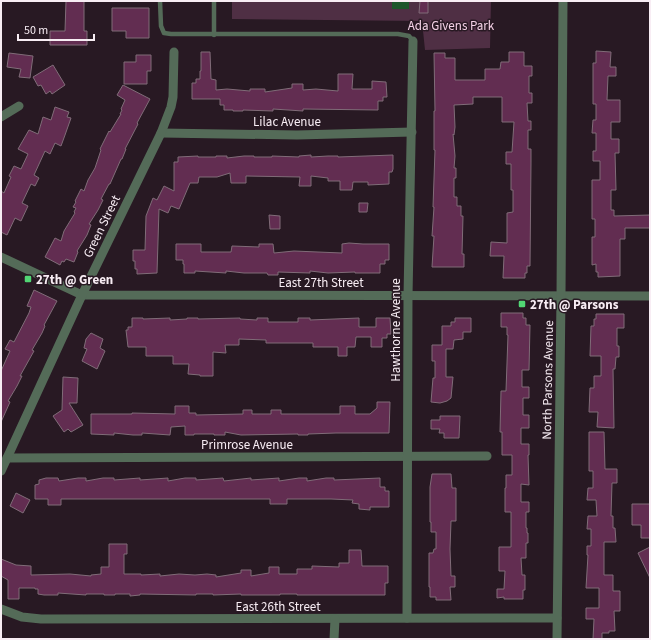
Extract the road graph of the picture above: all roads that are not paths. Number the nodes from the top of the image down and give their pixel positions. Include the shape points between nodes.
1 (160, 1) edge
2 (214, 1) edge
3 (563, 1) edge
4 (214, 35) junction
5 (413, 41) joint
6 (174, 52) dead end
7 (19, 106) dead end
8 (1, 117) edge
9 (412, 132) junction
10 (161, 133) junction
11 (1, 257) edge
12 (82, 294) junction
13 (408, 296) junction
14 (561, 296) junction
15 (650, 296) edge
16 (487, 456) dead end
17 (408, 457) junction
18 (7, 458) junction
19 (1, 471) edge
20 (1, 609) edge
21 (406, 618) junction
22 (557, 618) junction
23 (335, 619) junction
24 (334, 639) edge
25 (557, 639) edge

1 - 4 lane via 161,26 164,32
2 - 4 lane
3 - 14 street, North Parsons Avenue
4 - 5 lane via 398,34 409,36
5 - 9 street, Hawthorne Avenue
6 - 10 street, Green Street via 172,102
7 - 8 street
9 - 10 street, Lilac Avenue via 297,135
9 - 13 street, Hawthorne Avenue
10 - 12 street, Green Street
11 - 12 street, East 27th Street
12 - 13 street, East 27th Street
12 - 18 street, Green Street
13 - 14 street, East 27th Street
13 - 17 street, Hawthorne Avenue
14 - 15 street, East 27th Street
14 - 22 street, North Parsons Avenue
16 - 17 street, Primrose Avenue
17 - 18 street, Primrose Avenue
17 - 21 street, Hawthorne Avenue
18 - 19 street, Green Street
20 - 23 street, East 26th Street via 22,617 41,619
21 - 22 street, East 26th Street
21 - 23 street, East 26th Street
22 - 25 street, North Parsons Avenue
23 - 24 street

